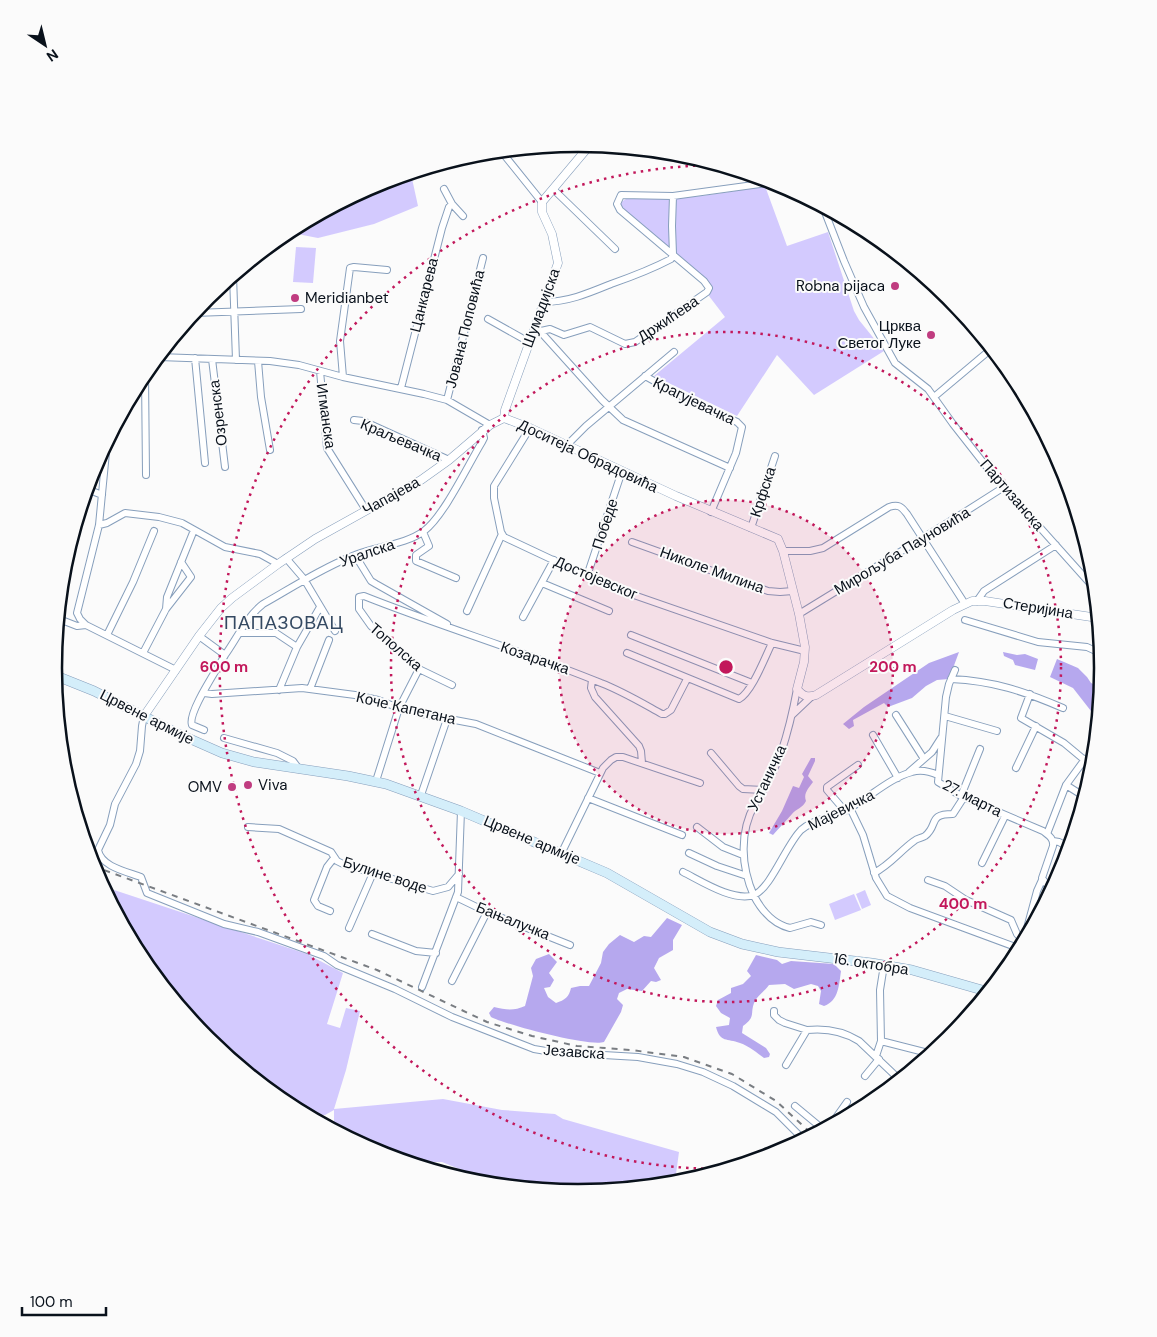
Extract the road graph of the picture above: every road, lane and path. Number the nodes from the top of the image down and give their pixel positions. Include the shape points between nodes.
1 (581, 152) edge
2 (506, 158) edge
3 (756, 185) edge
4 (553, 189) junction
5 (444, 190) dead end
6 (673, 196) junction
7 (542, 202) junction
8 (452, 204) junction
9 (463, 216) dead end
10 (827, 217) edge
11 (616, 249) dead end
12 (673, 254) junction
13 (483, 258) dead end
14 (387, 270) dead end
15 (234, 285) edge
16 (544, 302) junction
17 (301, 309) dead end
18 (235, 312) junction
19 (206, 313) edge
20 (488, 319) dead end
21 (537, 329) junction
22 (529, 342) junction
23 (674, 352) dead end
24 (987, 353) edge
25 (167, 357) edge
26 (195, 358) junction
27 (212, 358) junction
28 (236, 360) junction
29 (258, 360) junction
30 (320, 371) junction
31 (645, 376) junction
32 (343, 377) junction
33 (400, 388) junction
34 (144, 390) edge
35 (934, 397) junction
36 (447, 400) junction
37 (609, 406) junction
38 (504, 418) junction
39 (354, 420) dead end
40 (490, 425) junction
41 (530, 428) junction
42 (482, 430) junction
43 (566, 445) junction
44 (270, 450) dead end
45 (774, 456) dead end
46 (449, 460) junction
47 (106, 463) edge
48 (205, 463) dead end
49 (225, 467) dead end
50 (730, 468) junction
51 (622, 471) junction
52 (146, 475) dead end
53 (1004, 487) junction
54 (94, 492) edge
55 (102, 495) junction
56 (366, 510) junction
57 (711, 512) junction
58 (99, 525) junction
59 (751, 528) junction
60 (194, 530) junction
61 (154, 531) dead end
62 (423, 532) junction
63 (502, 534) junction
64 (923, 538) junction
65 (632, 542) dead end
66 (1056, 545) junction
67 (783, 551) junction
68 (355, 555) junction
69 (286, 558) junction
70 (554, 560) junction
71 (180, 562) junction
72 (278, 564) junction
73 (587, 576) junction
74 (456, 578) dead end
75 (304, 579) junction
76 (1087, 579) edge
77 (542, 583) junction
78 (793, 591) junction
79 (362, 596) joint
80 (977, 600) junction
81 (965, 604) junction
82 (320, 607) junction
83 (166, 609) junction
84 (467, 611) dead end
85 (609, 611) dead end
86 (799, 614) junction
87 (79, 617) junction
88 (523, 617) dead end
89 (1091, 617) edge
90 (965, 620) dead end
91 (65, 622) edge
92 (71, 624) junction
93 (86, 625) junction
94 (453, 630) junction
95 (335, 631) dead end
96 (240, 633) junction
97 (107, 635) junction
98 (631, 635) dead end
99 (199, 636) junction
100 (330, 640) dead end
101 (772, 643) junction
102 (298, 647) junction
103 (1093, 650) edge
104 (805, 651) junction
105 (143, 653) junction
106 (627, 654) dead end
107 (226, 655) junction
108 (419, 669) junction
109 (176, 670) junction
110 (955, 670) dead end
111 (63, 678) edge
112 (687, 678) junction
113 (951, 679) junction
114 (592, 680) junction
115 (752, 683) junction
116 (452, 685) dead end
117 (310, 689) junction
118 (797, 689) junction
119 (279, 690) junction
120 (204, 693) junction
121 (1030, 694) junction
122 (811, 697) junction
123 (399, 708) junction
124 (1063, 708) dead end
125 (792, 714) junction
126 (896, 715) dead end
127 (144, 716) junction
128 (944, 716) junction
129 (447, 720) junction
130 (1036, 726) junction
131 (204, 730) dead end
132 (997, 731) dead end
133 (942, 735) junction
134 (873, 736) dead end
135 (224, 738) dead end
136 (980, 749) dead end
137 (711, 753) dead end
138 (924, 759) junction
139 (1085, 760) joint
140 (642, 762) junction
141 (858, 766) dead end
142 (1016, 768) dead end
143 (299, 769) junction
144 (600, 773) junction
145 (908, 773) junction
146 (938, 775) junction
147 (898, 778) junction
148 (376, 782) junction
149 (700, 783) dead end
150 (1066, 785) junction
151 (763, 790) junction
152 (1079, 793) edge
153 (421, 796) junction
154 (962, 797) junction
155 (588, 798) junction
156 (848, 810) junction
157 (461, 811) junction
158 (1005, 816) junction
159 (248, 827) dead end
160 (697, 827) dead end
161 (1047, 834) junction
162 (682, 835) dead end
163 (1053, 841) junction
164 (1063, 844) edge
165 (562, 852) junction
166 (689, 853) dead end
167 (743, 854) junction
168 (334, 858) junction
169 (982, 863) dead end
170 (683, 872) dead end
171 (373, 873) junction
172 (874, 873) junction
173 (459, 874) junction
174 (747, 876) junction
175 (928, 880) dead end
176 (1042, 880) junction
177 (1047, 885) edge
178 (754, 895) junction
179 (456, 897) junction
180 (330, 911) dead end
181 (487, 912) junction
182 (1029, 919) edge
183 (821, 925) dead end
184 (348, 928) dead end
185 (372, 934) dead end
186 (1019, 938) edge
187 (1015, 943) edge
188 (570, 945) dead end
189 (751, 947) joint
190 (436, 953) junction
191 (884, 965) junction
192 (452, 980) dead end
193 (422, 987) dead end
194 (982, 990) edge
195 (774, 1011) dead end
196 (807, 1030) junction
197 (881, 1041) junction
198 (923, 1052) edge
199 (877, 1057) junction
200 (786, 1064) dead end
201 (865, 1076) dead end
202 (896, 1076) edge
203 (847, 1102) dead end
204 (795, 1106) dead end
205 (839, 1113) edge
206 (818, 1125) edge
207 (799, 1135) edge

1 - 4 street
2 - 7 street, Шумадијска
3 - 6 street
4 - 7 street
4 - 11 street
5 - 8 street
6 - 12 street
6 - 12 street via 621,195 618,204 620,210
7 - 16 street, Шумадијска via 542,212 558,258
8 - 9 street
8 - 33 street, Цанкарева via 442,228
10 - 35 street, Партизанска via 864,307 895,363
12 - 16 street via 663,263 574,298
12 - 21 street, Држићева via 709,288 629,344 590,327 564,335 550,329
13 - 36 street, Јована Поповића
14 - 32 street via 350,268 340,342
15 - 18 street
16 - 21 street, Шумадијска
17 - 18 street
18 - 19 street
18 - 28 street
20 - 22 street
21 - 22 street, Шумадијска
21 - 37 street
22 - 38 street, Шумадијска
23 - 31 street, Крагујевачка
24 - 35 street
25 - 26 street
26 - 27 street
26 - 48 street
27 - 28 street
27 - 49 street, Озренска
28 - 29 street
29 - 30 street
29 - 44 street
30 - 32 street
30 - 56 street, Игманска via 327,448
31 - 37 street, Крагујевачка
31 - 50 street, Крагујевачка via 741,424 742,431
32 - 33 street
33 - 36 street
34 - 52 street
35 - 53 street, Партизанска
36 - 40 street
37 - 43 street, Крагујевачка
37 - 50 street via 623,420
38 - 40 street, Доситеја Обрадовића
38 - 41 street, Доситеја Обрадовића
39 - 46 street, Краљевачка via 363,421
40 - 42 street, Чапајева
41 - 43 street, Доситеја Обрадовића
41 - 63 street via 494,486
42 - 46 street, Чапајева
42 - 62 street, Уралска via 482,442 434,521
43 - 51 street, Доситеја Обрадовића
45 - 59 street, Крфска
46 - 56 street, Чапајева via 421,480
47 - 55 street
50 - 57 street, Крагујевачка
51 - 57 street, Доситеја Обрадовића
51 - 73 street, Победе
53 - 64 street, Мирољуба Пауновића
53 - 66 street, Партизанска
54 - 55 street
55 - 58 street
56 - 69 street, Чапајева
57 - 59 street, Доситеја Обрадовића
58 - 60 street via 130,513 175,521
58 - 87 street via 77,613
59 - 67 street, Доситеја Обрадовића via 778,539
60 - 71 street
60 - 72 street via 224,547 260,554
61 - 97 street
62 - 68 street, Уралска
62 - 74 street via 429,546 416,555 416,561
63 - 70 street, Достојевског
63 - 84 street
64 - 67 street via 903,508 896,504 823,548
64 - 81 street
64 - 86 street, Мирољуба Пауновића
65 - 78 street, Николе Милина via 768,591
66 - 76 street, Партизанска
66 - 80 street via 984,591
67 - 78 street, Устаничка
68 - 75 street, Уралска
68 - 94 street via 376,584
69 - 72 street, Чапајева
69 - 75 street
70 - 73 street, Достојевског
70 - 77 street
71 - 83 street
71 - 83 street via 191,577
72 - 99 street, Чапајева via 221,608
73 - 101 street, Достојевског
75 - 82 street
75 - 96 street, Уралска via 257,608
77 - 85 street
77 - 88 street
78 - 86 street, Устаничка
79 - 94 street, Козарачка
79 - 108 street, Тополска via 359,609 367,622
80 - 81 street
80 - 89 street, Стеријина
81 - 122 street
82 - 95 street
82 - 102 street
83 - 105 street
86 - 104 street, Устаничка
87 - 92 street
87 - 93 street
90 - 103 street via 1038,642
91 - 92 street
92 - 93 street
93 - 97 street
94 - 114 street, Козарачка
96 - 102 street via 276,633
96 - 107 street, Уралска
97 - 105 street
98 - 115 street
99 - 107 street
99 - 109 street, Чапајева
100 - 117 street
101 - 104 street, Достојевског
101 - 115 street
102 - 119 street
104 - 118 street, Устаничка
105 - 109 street
106 - 112 street
107 - 120 street, Уралска
108 - 116 street, Тополска
108 - 123 street
109 - 127 street, Чапајева
110 - 113 street, 27. марта
111 - 127 main road, Црвене армије
112 - 114 street, Козарачка via 671,710 665,714
112 - 115 street via 739,699
113 - 121 street via 977,680
113 - 128 street, 27. марта
114 - 140 street via 595,697 639,746
117 - 119 street, Коче Капетана
117 - 123 street, Коче Капетана via 355,695
118 - 122 street
118 - 125 street, Устаничка
119 - 120 street, Коче Капетана
120 - 131 street, Уралска via 190,722
121 - 124 street
121 - 130 street via 1020,717
122 - 125 street
123 - 129 street, Коче Капетана
123 - 148 street
125 - 151 street, Устаничка via 780,758
126 - 138 street
127 - 143 main road, Црвене армије via 222,753 248,761
127 - 207 street, Језавска via 140,751 115,804 110,824 98,846 98,854 115,867 141,878 147,892 224,924 324,956 337,965 395,988 452,1017 534,1049 638,1057 703,1072 776,1112
128 - 132 street
128 - 133 street, 27. марта
129 - 144 street, Коче Капетана via 487,727
129 - 153 street
130 - 139 street
130 - 142 street
133 - 138 street via 936,748
133 - 146 street, 27. марта
134 - 147 street
135 - 143 street, Црвене армије via 277,753 293,761
136 - 154 street
137 - 151 street via 743,789
138 - 145 street
139 - 150 street
140 - 144 street via 616,757 606,763
140 - 149 street
141 - 156 street via 826,788
143 - 148 main road, Црвене армије
144 - 155 street
145 - 146 street via 922,770
145 - 147 street, Мајевичка
146 - 154 street, 27. марта via 940,784
147 - 156 street, Мајевичка
148 - 153 main road, Црвене армије
150 - 152 street
150 - 161 street
151 - 167 street, Устаничка via 751,812
153 - 157 main road, Црвене армије
154 - 158 street, 27. марта
154 - 172 street via 953,814 936,817 925,835
155 - 162 street
155 - 165 street
156 - 172 street via 862,835
156 - 178 street, Мајевичка via 811,823 801,830 790,842 765,886
157 - 165 main road, Црвене армије
157 - 173 street
158 - 161 street, 27. марта
158 - 169 street
159 - 168 street, Булине воде via 279,829 330,852
160 - 167 street via 723,848
161 - 163 street, 27. марта
163 - 164 street, 27. марта
163 - 176 street
165 - 189 main road, Црвене армије via 614,876 710,932
166 - 174 street
167 - 174 street, Устаничка
168 - 171 street, Булине воде via 345,865
168 - 180 street, Булине воде via 314,900 318,906
170 - 178 street via 730,894
171 - 173 street, Булине воде via 433,891 448,887
171 - 184 street
172 - 187 street via 884,892 903,906
173 - 179 street
174 - 178 street, Устаничка
175 - 186 street via 1011,920
176 - 177 street
176 - 182 street
178 - 183 street, Устаничка via 764,913 780,925 792,928 811,922
179 - 181 street, Бањалучка
179 - 190 street
181 - 188 street, Бањалучка
181 - 192 street
185 - 190 street via 416,952
189 - 191 main road, 16. октобра
190 - 193 street
191 - 194 main road, 16. октобра
191 - 197 street via 880,990
195 - 196 street via 778,1020
196 - 199 street via 842,1033 859,1041
196 - 200 street
197 - 198 street
197 - 199 street
199 - 201 street
199 - 202 street
203 - 205 street
204 - 206 street

